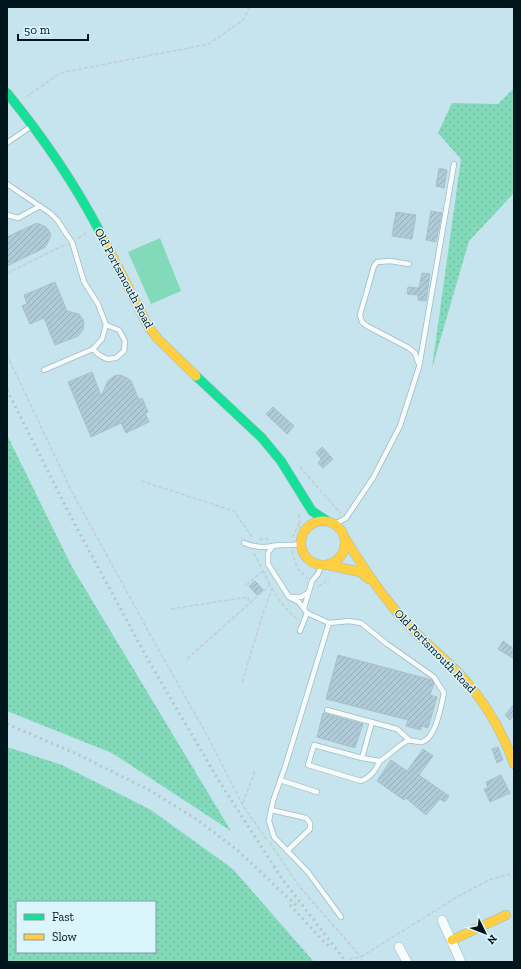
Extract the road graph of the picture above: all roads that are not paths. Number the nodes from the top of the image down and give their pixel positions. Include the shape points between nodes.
1 (7, 93) edge
2 (33, 125) junction
3 (7, 143) edge
4 (454, 164) dead end
5 (7, 184) edge
6 (40, 206) junction
7 (7, 215) edge
8 (409, 264) dead end
9 (106, 325) junction
10 (93, 349) junction
11 (419, 367) junction
12 (44, 370) dead end
13 (294, 483) junction
14 (331, 523) junction
15 (303, 536) junction
16 (345, 538) junction
17 (244, 544) dead end
18 (273, 546) junction
19 (325, 565) junction
20 (373, 583) junction
21 (308, 593) junction
22 (289, 597) junction
23 (304, 608) junction
24 (307, 613) junction
25 (329, 623) junction
26 (300, 631) dead end
27 (327, 710) dead end
28 (372, 722) junction
29 (410, 740) junction
30 (512, 751) edge
31 (362, 758) junction
32 (380, 761) junction
33 (514, 764) edge
34 (280, 780) junction
35 (317, 792) dead end
36 (271, 810) junction
37 (287, 851) junction
38 (506, 915) dead end
39 (341, 917) dead end
40 (442, 920) dead end
41 (452, 940) junction
42 (398, 947) dead end
43 (407, 962) edge
44 (461, 962) edge

1 - 2 main road, Old Portsmouth Road
2 - 3 lane
2 - 13 main road, Old Portsmouth Road via 82,199 148,326 158,339 262,438 281,461
4 - 11 lane
5 - 6 lane
6 - 7 lane via 18,218
6 - 9 lane via 58,221 72,242 84,282 98,304
8 - 11 lane via 377,262 360,315 362,322 367,326 415,353
9 - 10 lane via 102,339
9 - 10 lane via 119,330 125,341 124,351 116,358 107,359
10 - 12 lane
11 - 14 lane via 400,426 373,478 346,518
13 - 14 main road, Old Portsmouth Road via 312,511
13 - 15 main road, Old Portsmouth Road
14 - 15 main road via 314,523
14 - 16 main road via 342,530
15 - 18 lane via 300,544
15 - 19 main road via 302,548 306,556 312,562
16 - 19 main road via 342,555 336,561
16 - 20 main road, Old Portsmouth Road
17 - 18 lane
18 - 22 lane via 268,553 268,564
19 - 20 main road, Old Portsmouth Road via 360,572
19 - 21 lane via 312,581
20 - 30 main road, Old Portsmouth Road via 411,628 465,680 495,720
21 - 22 lane via 301,597
21 - 23 lane
22 - 23 lane
23 - 24 lane
24 - 25 lane
24 - 26 lane
25 - 29 lane via 361,623 434,677 444,693 434,732 422,742
25 - 34 lane
27 - 28 lane
28 - 29 lane via 397,729
28 - 31 lane
29 - 32 lane
30 - 33 main road, Old Portsmouth Road
31 - 32 lane
31 - 32 lane via 314,745 308,766 361,781 375,771
34 - 35 lane
34 - 36 lane
36 - 37 lane via 270,829
36 - 37 lane via 306,818 310,822 310,829
37 - 39 lane via 308,872
38 - 41 main road
40 - 41 street
41 - 44 street
42 - 43 street

